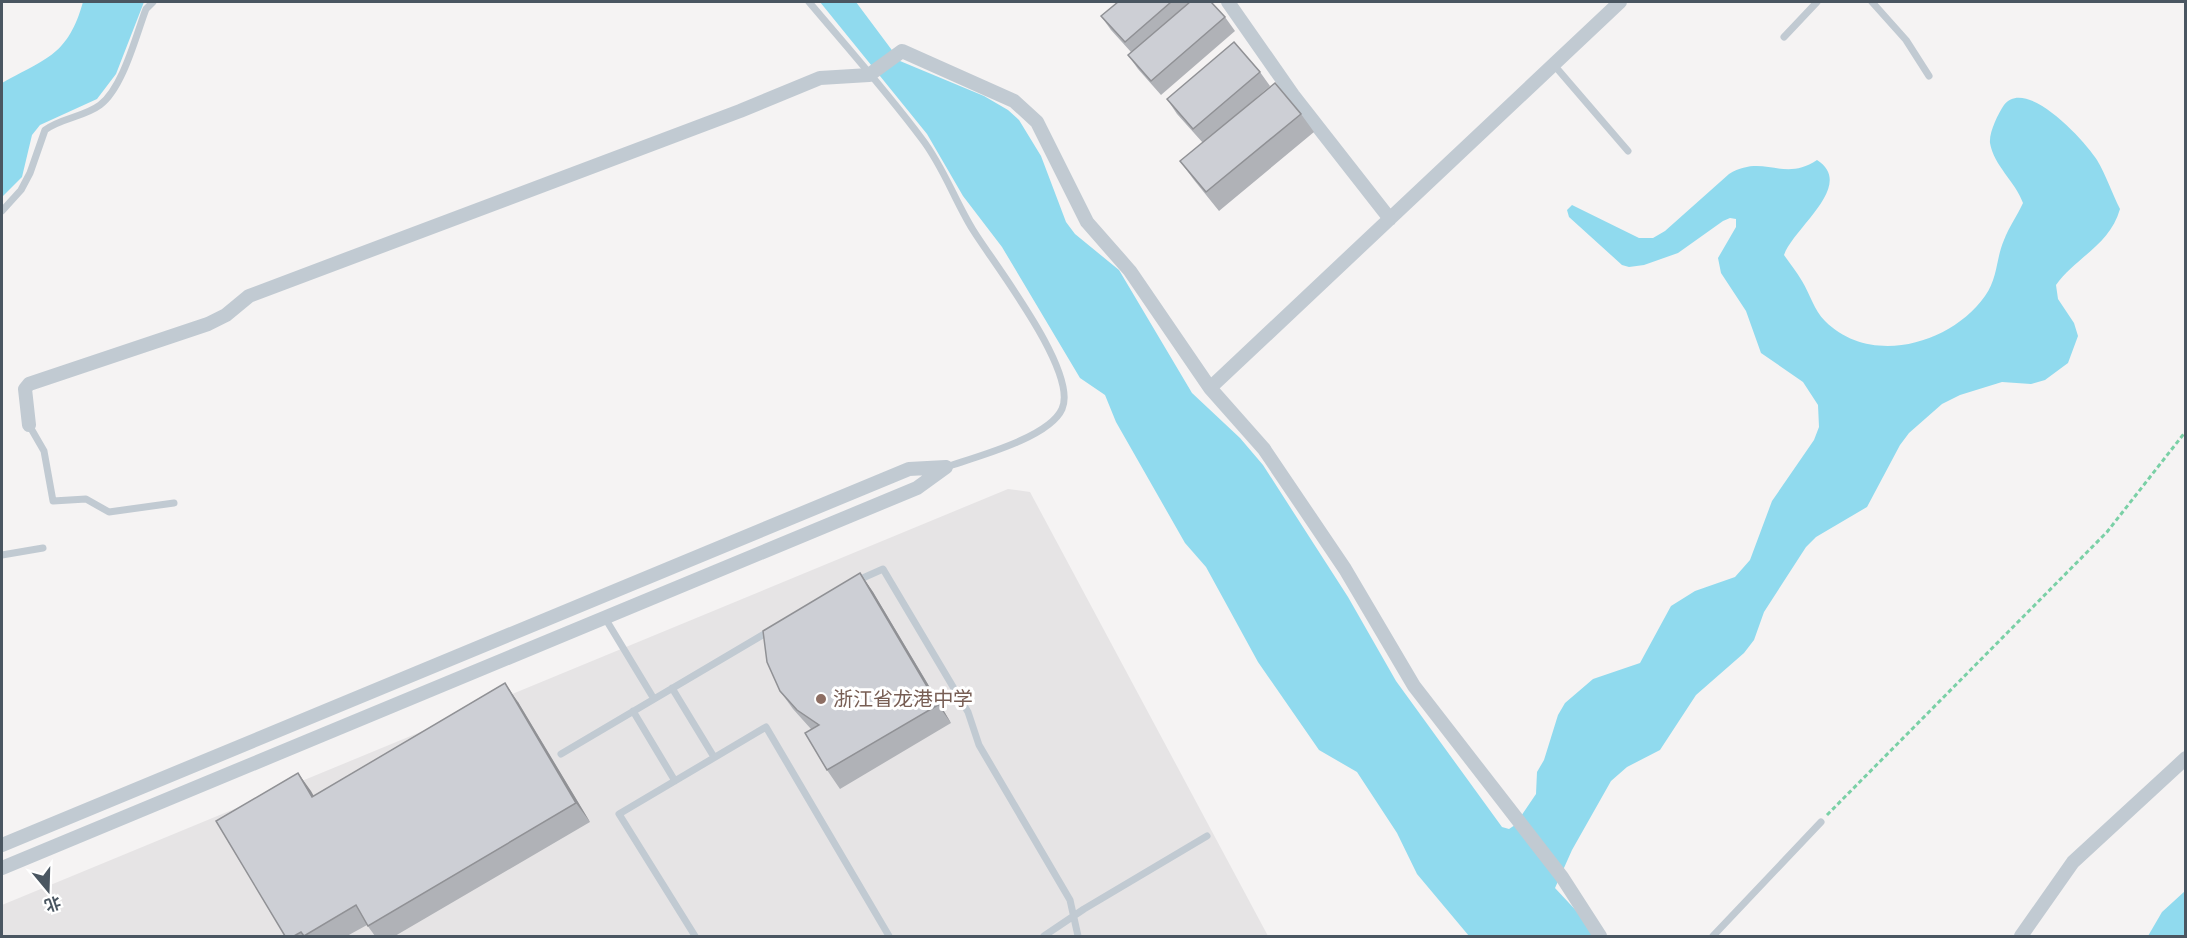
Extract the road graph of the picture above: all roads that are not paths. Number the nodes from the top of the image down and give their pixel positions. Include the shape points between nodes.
1 (153, 2) edge
2 (809, 2) edge
3 (1228, 2) edge
4 (1620, 2) edge
5 (1817, 2) edge
6 (1872, 2) edge
7 (1784, 37) dead end
8 (1554, 65) junction
9 (869, 75) junction
10 (1929, 76) dead end
11 (1628, 151) dead end
12 (2, 211) edge
13 (1390, 219) junction
14 (1210, 388) junction
15 (29, 425) joint
16 (946, 467) junction
17 (174, 503) dead end
18 (43, 548) dead end
19 (2, 555) edge
20 (847, 586) edge
21 (605, 618) junction
22 (779, 625) edge
23 (672, 688) junction
24 (654, 699) junction
25 (633, 711) junction
26 (561, 754) dead end
27 (714, 757) junction
28 (2186, 758) edge
29 (675, 781) junction
30 (1821, 822) road end
31 (1207, 836) dead end
32 (2, 845) edge
33 (2, 868) edge
34 (1073, 917) junction
35 (695, 936) edge
36 (889, 936) edge
37 (1044, 936) edge
38 (1078, 936) edge
39 (1600, 936) edge
40 (1713, 936) edge
41 (2021, 936) edge

1 - 12 lane via 146,9 114,91 91,111 45,130 21,190
2 - 9 lane
3 - 13 street via 1293,95
4 - 8 street
5 - 7 lane
6 - 10 lane via 1906,40
8 - 11 lane
8 - 13 street
9 - 14 street via 902,51 1014,101 1029,113 1040,127 1087,222 1130,272
9 - 15 street via 820,78 249,296 208,324 29,384 25,389
9 - 16 lane via 923,140 973,231 1041,333 1065,389 1062,410 1052,422 1027,437
13 - 14 street
14 - 39 street via 1270,458 1345,569 1414,686 1562,877
15 - 17 lane via 44,451 53,501 86,499 110,512
16 - 21 street via 917,488
16 - 32 street via 909,469
18 - 19 lane
20 - 34 lane via 883,569 968,712 980,745 1070,900
21 - 24 lane
21 - 33 street
22 - 23 lane
23 - 24 lane
23 - 27 lane
24 - 25 lane
25 - 26 lane
25 - 29 lane
27 - 29 lane
27 - 36 lane via 766,727
28 - 41 street via 2073,862
29 - 35 lane via 620,814
30 - 40 lane
31 - 34 lane
34 - 37 lane
34 - 38 lane

